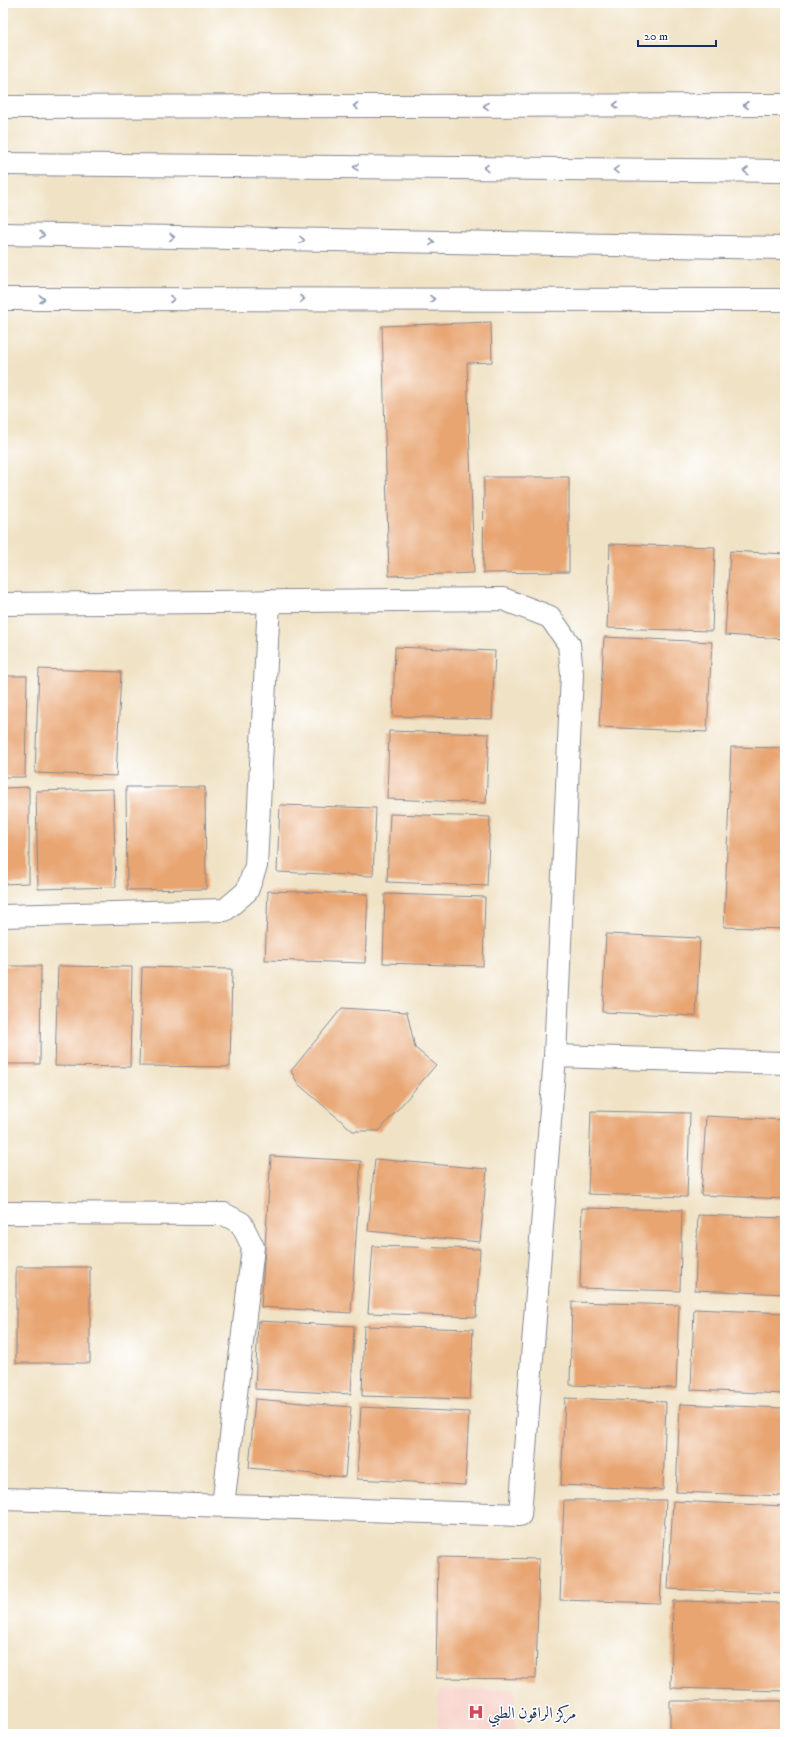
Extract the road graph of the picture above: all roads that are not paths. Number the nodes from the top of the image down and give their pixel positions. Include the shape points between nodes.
1 (785, 105) edge
2 (3, 107) edge
3 (3, 164) edge
4 (785, 171) edge
5 (3, 234) edge
6 (785, 248) edge
7 (3, 299) edge
8 (785, 300) edge
9 (269, 601) junction
10 (3, 604) edge
11 (3, 916) edge
12 (555, 1056) junction
13 (785, 1063) edge
14 (3, 1213) edge
15 (3, 1499) edge
16 (223, 1506) junction

1 -> 2 street
4 -> 3 street
5 -> 6 street
7 -> 8 street
9 - 10 street
9 - 11 street via 256,866 247,891 225,910
9 - 12 street via 503,599 550,617 569,644 572,674
12 - 13 street
12 - 16 street via 520,1515
14 - 16 street via 224,1214 241,1223 253,1247
15 - 16 street

